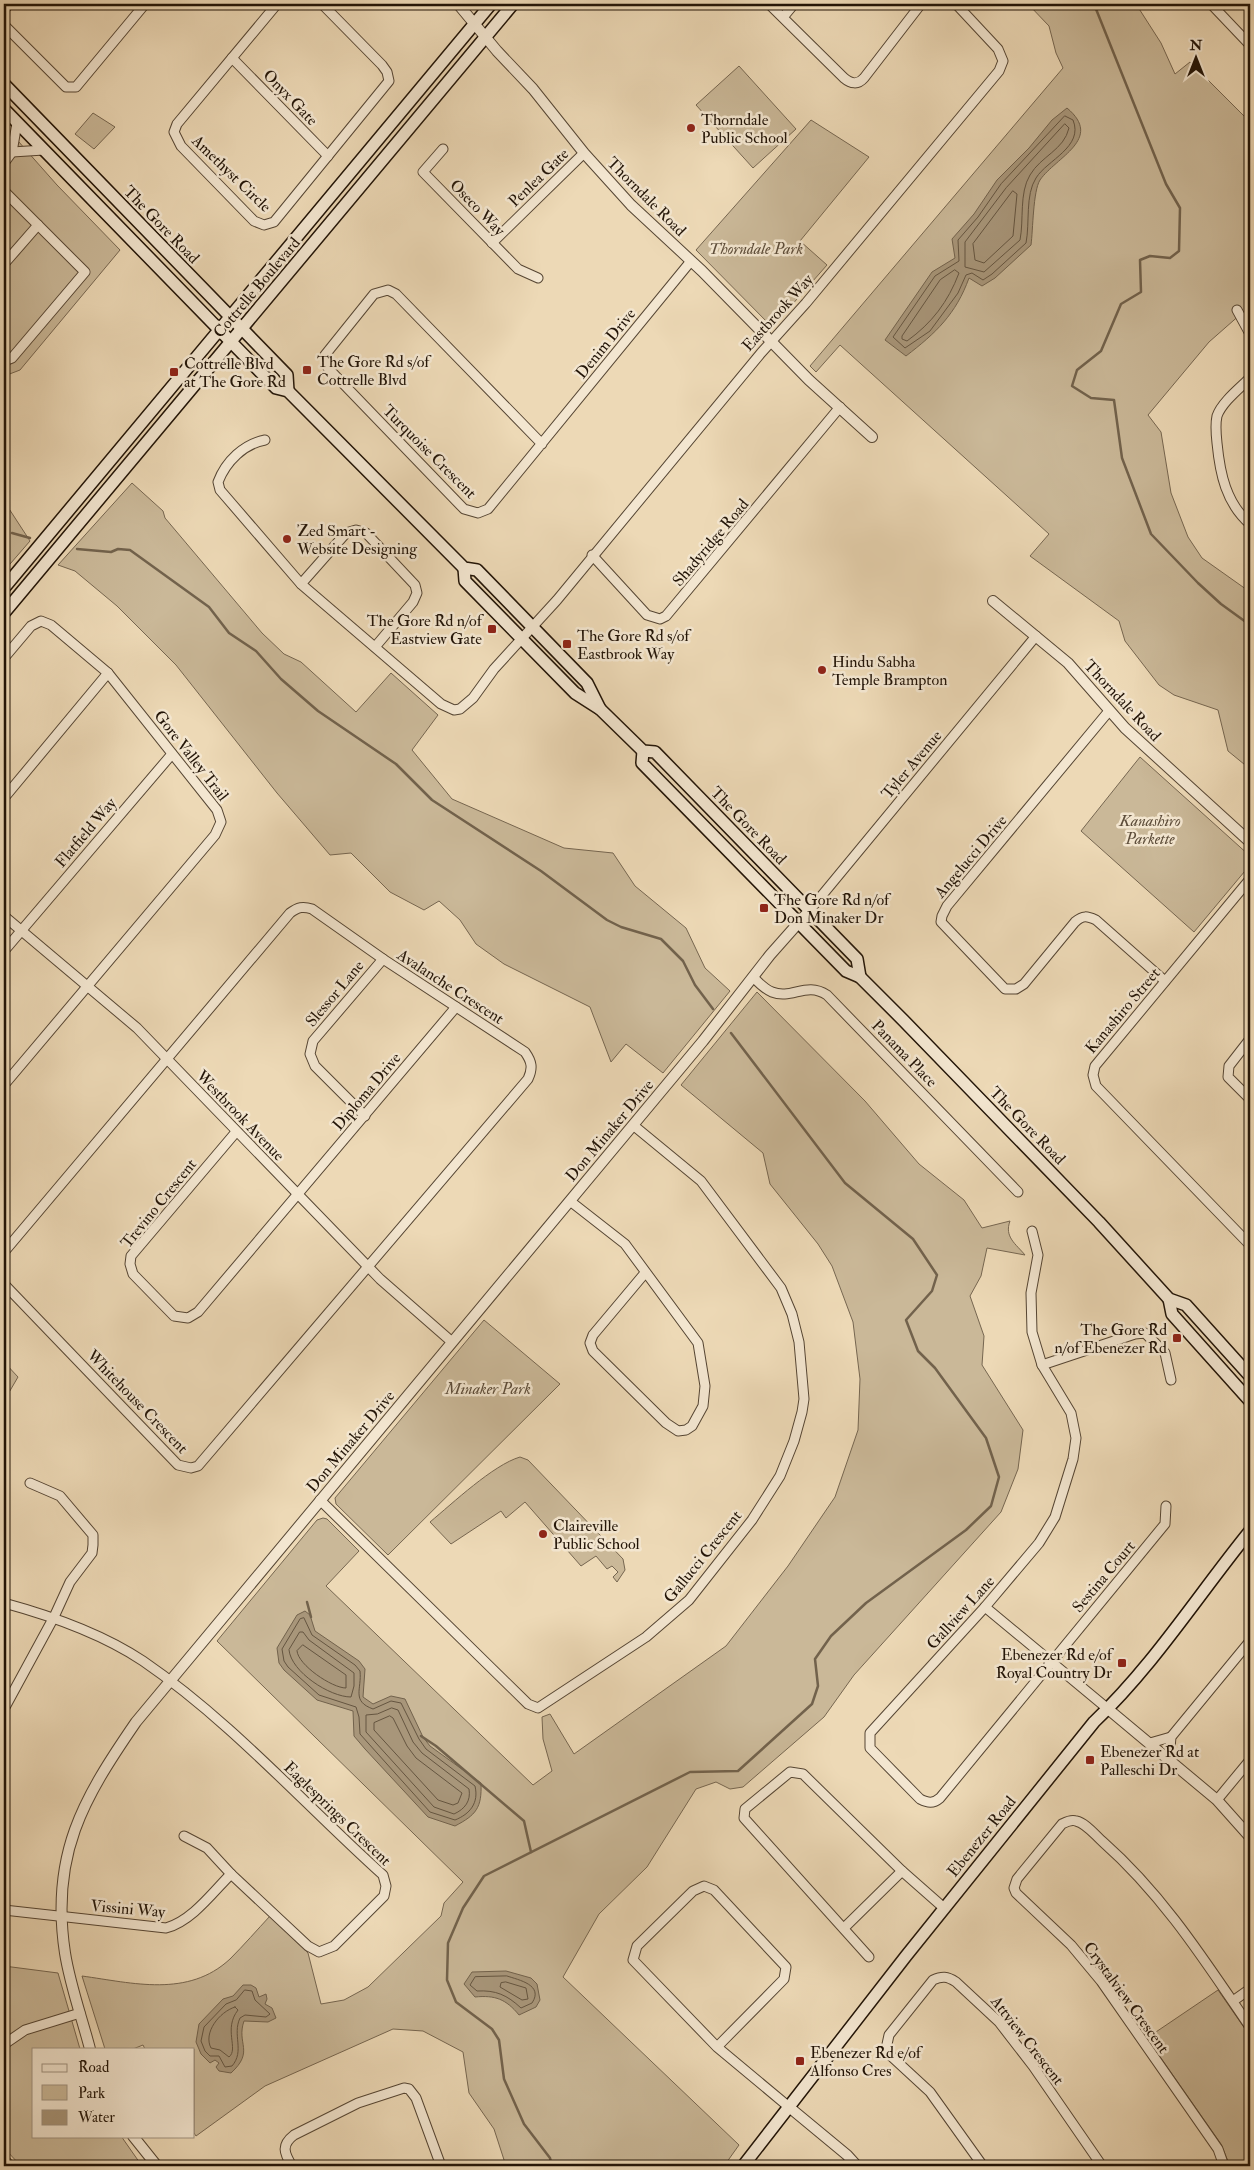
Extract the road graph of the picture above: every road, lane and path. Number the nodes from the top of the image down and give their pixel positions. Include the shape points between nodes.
1 (9, 4) edge
2 (145, 4) edge
3 (277, 4) edge
4 (322, 4) edge
5 (458, 4) edge
6 (491, 4) edge
7 (513, 4) edge
8 (769, 4) edge
9 (794, 4) edge
10 (921, 4) edge
11 (956, 4) edge
12 (1211, 4) edge
13 (4, 10) edge
14 (784, 16) junction
15 (474, 23) junction
16 (4, 26) edge
17 (485, 37) junction
18 (1250, 45) edge
19 (232, 58) junction
20 (4, 84) edge
21 (4, 109) edge
22 (18, 123) junction
23 (54, 136) junction
24 (43, 149) junction
25 (442, 149) dead end
26 (12, 152) junction
27 (584, 153) junction
28 (328, 156) junction
29 (4, 163) edge
30 (4, 191) edge
31 (38, 225) junction
32 (492, 243) junction
33 (691, 261) junction
34 (4, 264) edge
35 (538, 278) dead end
36 (1237, 310) dead end
37 (231, 317) junction
38 (242, 329) junction
39 (220, 330) junction
40 (1250, 334) edge
41 (771, 341) junction
42 (232, 342) junction
43 (4, 362) edge
44 (1250, 378) edge
45 (288, 391) junction
46 (840, 407) junction
47 (872, 437) dead end
48 (265, 440) dead end
49 (542, 444) junction
50 (1250, 524) edge
51 (592, 555) junction
52 (464, 568) junction
53 (301, 584) junction
54 (4, 588) edge
55 (993, 601) dead end
56 (4, 613) edge
57 (533, 627) junction
58 (1036, 636) junction
59 (521, 639) junction
60 (374, 647) junction
61 (4, 658) edge
62 (108, 673) junction
63 (600, 709) junction
64 (1109, 711) junction
65 (643, 751) junction
66 (172, 754) junction
67 (7, 787) edge
68 (4, 798) edge
69 (1250, 842) edge
70 (1250, 879) edge
71 (810, 911) junction
72 (4, 916) edge
73 (798, 922) junction
74 (21, 930) junction
75 (4, 951) edge
76 (383, 959) junction
77 (753, 977) junction
78 (860, 977) junction
79 (1165, 981) junction
80 (87, 987) junction
81 (456, 1007) junction
82 (1250, 1040) edge
83 (166, 1059) junction
84 (4, 1085) edge
85 (1250, 1099) edge
86 (365, 1116) junction
87 (633, 1125) junction
88 (236, 1132) junction
89 (1018, 1192) dead end
90 (298, 1194) junction
91 (570, 1201) junction
92 (1032, 1231) dead end
93 (1250, 1245) edge
94 (4, 1252) edge
95 (368, 1267) junction
96 (645, 1273) junction
97 (4, 1284) edge
98 (1169, 1299) junction
99 (452, 1342) junction
100 (1042, 1365) junction
101 (1250, 1376) edge
102 (1172, 1380) dead end
103 (1250, 1401) edge
104 (30, 1483) dead end
105 (320, 1500) junction
106 (1166, 1506) dead end
107 (1250, 1531) edge
108 (4, 1603) edge
109 (985, 1607) junction
110 (54, 1617) junction
111 (1250, 1641) edge
112 (1051, 1662) junction
113 (170, 1682) junction
114 (4, 1709) edge
115 (1108, 1709) junction
116 (1171, 1737) junction
117 (1150, 1742) junction
118 (1169, 1759) junction
119 (1250, 1760) edge
120 (1217, 1800) junction
121 (184, 1836) dead end
122 (1250, 1837) edge
123 (902, 1871) junction
124 (231, 1874) junction
125 (944, 1908) junction
126 (4, 1910) edge
127 (61, 1916) junction
128 (844, 1928) junction
129 (869, 1957) dead end
130 (1250, 1989) edge
131 (1233, 2001) junction
132 (80, 2013) junction
133 (1250, 2027) edge
134 (6, 2043) dead end
135 (717, 2046) junction
136 (90, 2048) edge
137 (789, 2107) junction
138 (135, 2138) edge
139 (4, 2160) edge
140 (10, 2166) edge
141 (156, 2166) edge
142 (292, 2166) edge
143 (441, 2166) edge
144 (744, 2166) edge
145 (857, 2166) edge
146 (982, 2166) edge
147 (1102, 2166) edge
148 (1224, 2166) edge

1 - 13 street
2 - 16 street via 76,87 66,87
3 - 19 street, Amethyst Circle
4 - 28 street, Amethyst Circle via 382,65 389,77 387,85
5 - 15 street, Thorndale Road
6 - 15 main road, Cottrelle Boulevard
7 - 17 main road, Cottrelle Boulevard
8 - 14 street
9 - 14 street
10 - 14 street via 864,78 856,83 849,83
11 - 41 street, Eastbrook Way via 998,49 1003,58 1000,68 806,304
12 - 18 street
15 - 17 street, Thorndale Road
15 - 37 main road, Cottrelle Boulevard
17 - 27 street, Thorndale Road via 533,89
17 - 38 main road, Cottrelle Boulevard
19 - 28 street, Onyx Gate
19 - 28 street, Amethyst Circle via 177,124 174,132 181,146 254,221 272,224
20 - 23 main road, The Gore Road
21 - 22 main road, The Gore Road
22 - 24 main road, The Gore Road
22 - 26 street
23 - 24 main road
23 - 37 main road, The Gore Road
24 - 26 street
24 - 39 main road, The Gore Road
25 - 32 street, Oseco Way via 423,172
26 - 29 street
27 - 32 street, Penlea Gate
27 - 33 street, Thorndale Road via 631,205
30 - 31 street
31 - 34 street
31 - 43 street via 85,272 12,358
32 - 35 street, Oseco Way via 518,269
33 - 41 street, Thorndale Road
33 - 49 street, Denim Drive
36 - 40 street
37 - 38 main road, The Gore Road
37 - 39 main road, Cottrelle Boulevard
38 - 42 main road, Cottrelle Boulevard
38 - 45 main road, The Gore Road via 287,375
39 - 42 main road, The Gore Road
39 - 54 main road, Cottrelle Boulevard
41 - 46 street, Thorndale Road
41 - 51 street, Eastbrook Way
42 - 45 main road, The Gore Road via 276,388
42 - 56 main road, Cottrelle Boulevard
44 - 50 street via 1224,405 1216,426 1220,474 1233,503
45 - 52 main road, The Gore Road
46 - 47 street, Thorndale Road
46 - 51 street, Shadyridge Road via 666,616 660,619 648,615
48 - 53 street via 250,443 228,464 218,482 220,490
49 - 49 street, Turquoise Crescent via 488,509 478,514 464,509 328,368 325,362 328,349 374,294 388,290 396,294
51 - 57 street, Eastbrook Way
52 - 57 main road, The Gore Road via 477,570
52 - 59 main road, The Gore Road via 465,581
53 - 60 street
53 - 60 street via 346,533 356,530 366,533 415,584 417,593
55 - 58 street, Thorndale Road
57 - 59 street, Eastbrook Way
57 - 63 main road, The Gore Road via 587,683
58 - 64 street, Thorndale Road via 1075,670
58 - 71 street, Tyler Avenue
59 - 60 street, Eastbrook Way via 472,698 454,710 441,704
59 - 63 main road, The Gore Road via 575,693
61 - 62 street, Gore Valley Trail via 30,626 41,621 51,625
62 - 66 street, Gore Valley Trail
62 - 67 street
63 - 65 main road, The Gore Road
64 - 69 street, Thorndale Road
64 - 79 street, Angelucci Drive via 947,906 941,922 1005,989 1016,989 1024,984 1075,922 1087,916 1096,920
65 - 71 main road, The Gore Road via 655,752
65 - 73 main road, The Gore Road via 642,762
66 - 74 street, Flatfield Way
66 - 80 street, Gore Valley Trail via 217,810 220,828
67 - 68 street
70 - 79 street, Kanashiro Street
71 - 73 street, Don Minaker Drive
71 - 78 main road, The Gore Road via 857,960
72 - 74 street, Westbrook Avenue
73 - 77 street, Don Minaker Drive
73 - 78 main road, The Gore Road via 846,971
74 - 75 street, Flatfield Way
74 - 80 street, Westbrook Avenue
76 - 81 street, Avalanche Crescent
76 - 83 street, Avalanche Crescent via 312,909 297,908
76 - 86 street, Slessor Lane via 313,1041 310,1054 315,1066
77 - 87 street, Don Minaker Drive
77 - 89 street, Panama Place via 770,992 778,994 811,988 827,994
78 - 98 main road, The Gore Road via 1099,1222
79 - 93 street, Kanashiro Street via 1095,1066 1093,1080
80 - 83 street, Westbrook Avenue via 137,1028
80 - 84 street, Gore Valley Trail
81 - 86 street, Diploma Drive
81 - 95 street, Avalanche Crescent via 525,1052 530,1059 531,1072
82 - 85 street via 1229,1066 1228,1077
83 - 88 street, Westbrook Avenue
83 - 94 street
86 - 90 street, Diploma Drive
87 - 91 street, Don Minaker Drive
87 - 105 street, Gallucci Crescent via 701,1181 769,1271 781,1288 792,1314 800,1349 804,1399 788,1459 752,1520 689,1600 646,1637 538,1708 528,1704
88 - 90 street, Westbrook Avenue
88 - 90 street, Trevino Crescent via 131,1256 133,1274 174,1316 188,1318 198,1312
90 - 95 street, Westbrook Avenue
91 - 96 street via 625,1244
91 - 99 street, Don Minaker Drive
92 - 100 street, Gallview Lane via 1038,1255 1031,1293 1031,1320
95 - 97 street, Whitehouse Crescent via 202,1462 191,1468 178,1465
95 - 99 street, Westbrook Avenue
96 - 96 street via 593,1335 592,1351 666,1423 678,1431 686,1430 698,1418 705,1396 698,1343
98 - 101 main road, The Gore Road via 1186,1305
98 - 103 main road, The Gore Road via 1172,1314
99 - 105 street, Don Minaker Drive
100 - 102 street via 1145,1333 1165,1353
100 - 109 street, Gallview Lane via 1071,1413 1076,1438 1074,1459 1052,1523
104 - 110 street via 60,1496 92,1535 92,1553 70,1582
105 - 113 street, Don Minaker Drive
106 - 112 street, Sestina Court via 1165,1524
107 - 115 main road, Ebenezer Road via 1174,1631
108 - 110 street
109 - 112 street
109 - 112 street, Gallview Lane via 870,1734 870,1748 920,1799 928,1803 940,1798
110 - 113 street via 142,1660
110 - 114 street
111 - 116 street
112 - 115 street
113 - 124 street, Eaglesprings Crescent via 252,1751 383,1875 386,1886 384,1896 334,1946 319,1952 308,1946
113 - 127 street, Don Minaker Drive via 136,1722 102,1771 78,1819 65,1859
115 - 117 street
115 - 125 main road, Ebenezer Road
116 - 117 street
116 - 118 street
117 - 118 street
118 - 120 street
119 - 120 street
120 - 122 street
121 - 124 street, Eaglesprings Crescent via 208,1848
123 - 125 street
123 - 128 street
123 - 128 street via 803,1774 790,1772 745,1809 744,1818
124 - 127 street, Vissini Way via 175,1926 166,1928
125 - 137 main road, Ebenezer Road
126 - 127 street, Vissini Way
127 - 132 street, Don Minaker Drive via 65,1955
128 - 129 street
130 - 131 street
131 - 133 street, Crystalview Crescent
131 - 148 street, Crystalview Crescent via 1167,1907 1123,1860 1077,1821 1062,1824 1014,1883 1019,1897 1059,1933 1101,1981 1218,2149
132 - 134 street via 25,2030
132 - 136 street, Don Minaker Drive
135 - 135 street via 784,1979 786,1967 714,1890 704,1886 693,1891 638,1946 633,1960
135 - 137 street
137 - 144 main road, Ebenezer Road
137 - 145 street
138 - 141 street
139 - 140 street
142 - 143 street via 284,2147 294,2135 358,2103 404,2088 416,2098
146 - 147 street, Attview Crescent via 930,2092 886,2049 888,2035 933,1980 941,1976 956,1982 999,2022

